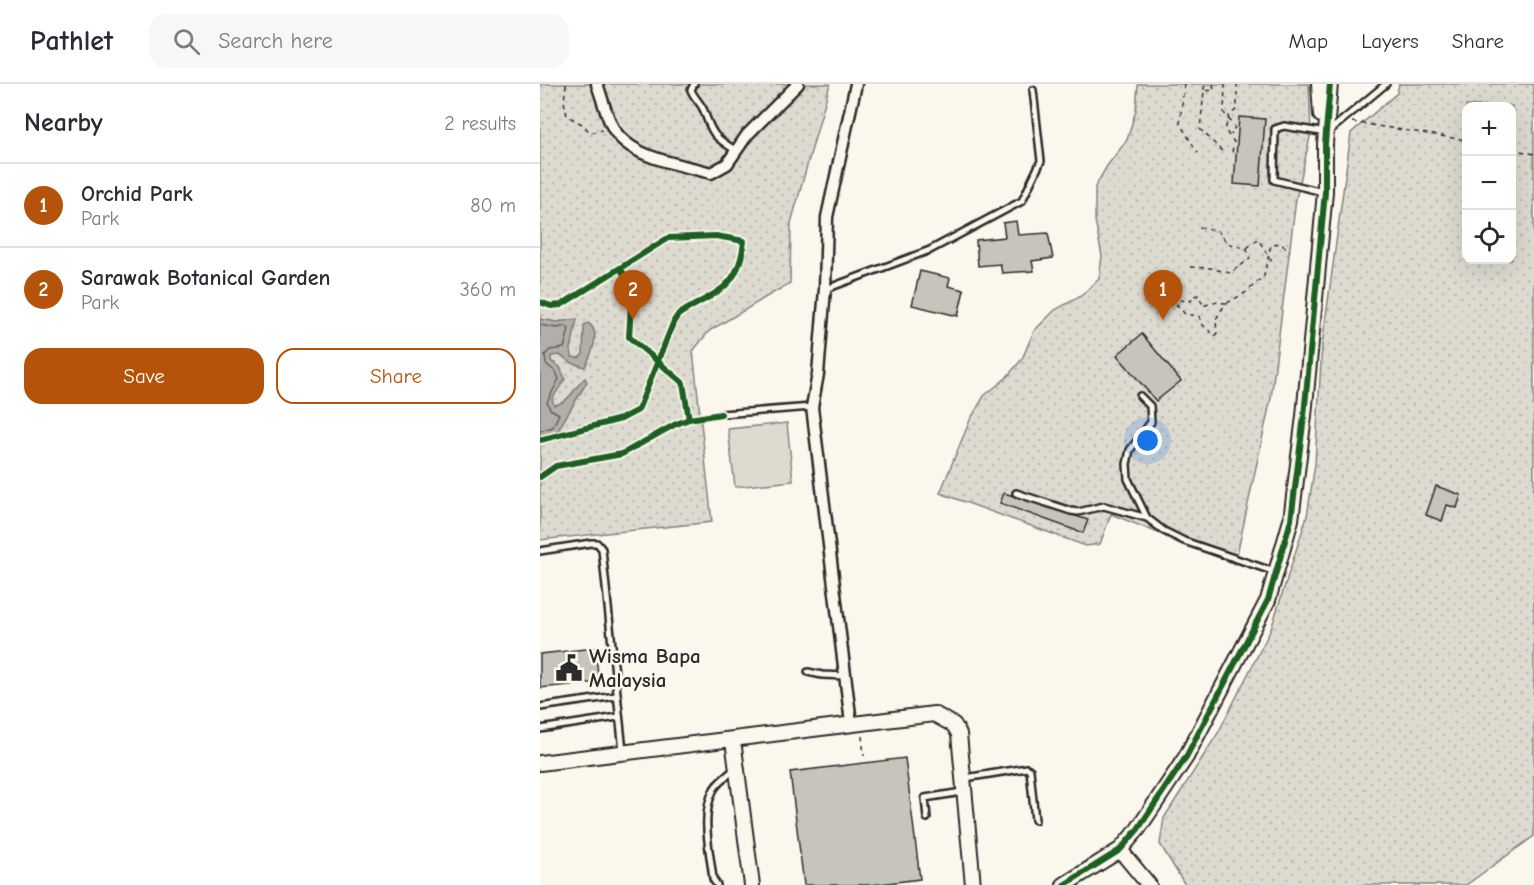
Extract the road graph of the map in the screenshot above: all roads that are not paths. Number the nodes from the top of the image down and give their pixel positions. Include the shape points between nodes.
1 (597, 84) edge
2 (694, 84) edge
3 (798, 84) edge
4 (856, 84) edge
5 (1319, 84) edge
6 (1330, 84) edge
7 (1386, 84) edge
8 (1033, 90) dead end
9 (1325, 137) junction
10 (735, 150) junction
11 (1325, 192) junction
12 (825, 289) junction
13 (1140, 396) dead end
14 (812, 407) junction
15 (721, 414) dead end
16 (1016, 493) dead end
17 (1147, 518) junction
18 (540, 550) edge
19 (1276, 573) junction
20 (808, 672) dead end
21 (845, 675) junction
22 (616, 696) junction
23 (540, 707) edge
24 (618, 717) junction
25 (856, 723) junction
26 (540, 729) edge
27 (733, 740) junction
28 (623, 752) junction
29 (540, 763) edge
30 (735, 768) junction
31 (964, 785) junction
32 (927, 818) dead end
33 (1035, 820) dead end
34 (1120, 850) junction
35 (717, 885) edge
36 (752, 885) edge
37 (973, 885) edge
38 (1064, 885) edge
39 (1149, 885) edge

1 - 10 street via 613,128 628,145 711,173 722,170
2 - 10 lane via 691,90 703,109 709,130
3 - 10 street
4 - 12 street via 827,217
5 - 9 street
6 - 9 street
7 - 9 lane
8 - 12 lane via 1041,160 1022,201 930,250
9 - 11 street
9 - 11 lane via 1284,126 1275,129 1272,177 1278,182
11 - 19 street via 1296,485
12 - 14 street
13 - 17 lane via 1150,406 1151,422 1130,450 1127,464 1128,479
14 - 15 lane
14 - 21 street
16 - 17 lane via 1071,511 1104,506
17 - 19 lane via 1184,541
18 - 22 lane via 591,543 602,549
19 - 34 street via 1268,600 1186,757
20 - 21 lane
21 - 25 street
22 - 23 lane
22 - 24 lane
24 - 26 lane
24 - 28 lane
25 - 27 street
25 - 31 street via 916,715 944,718 959,734
27 - 28 street
27 - 30 street
28 - 29 street
30 - 35 lane via 715,787 708,806 713,879
30 - 36 street
31 - 32 lane via 925,798
31 - 33 lane via 1030,770
31 - 37 street
34 - 38 street
34 - 39 street

